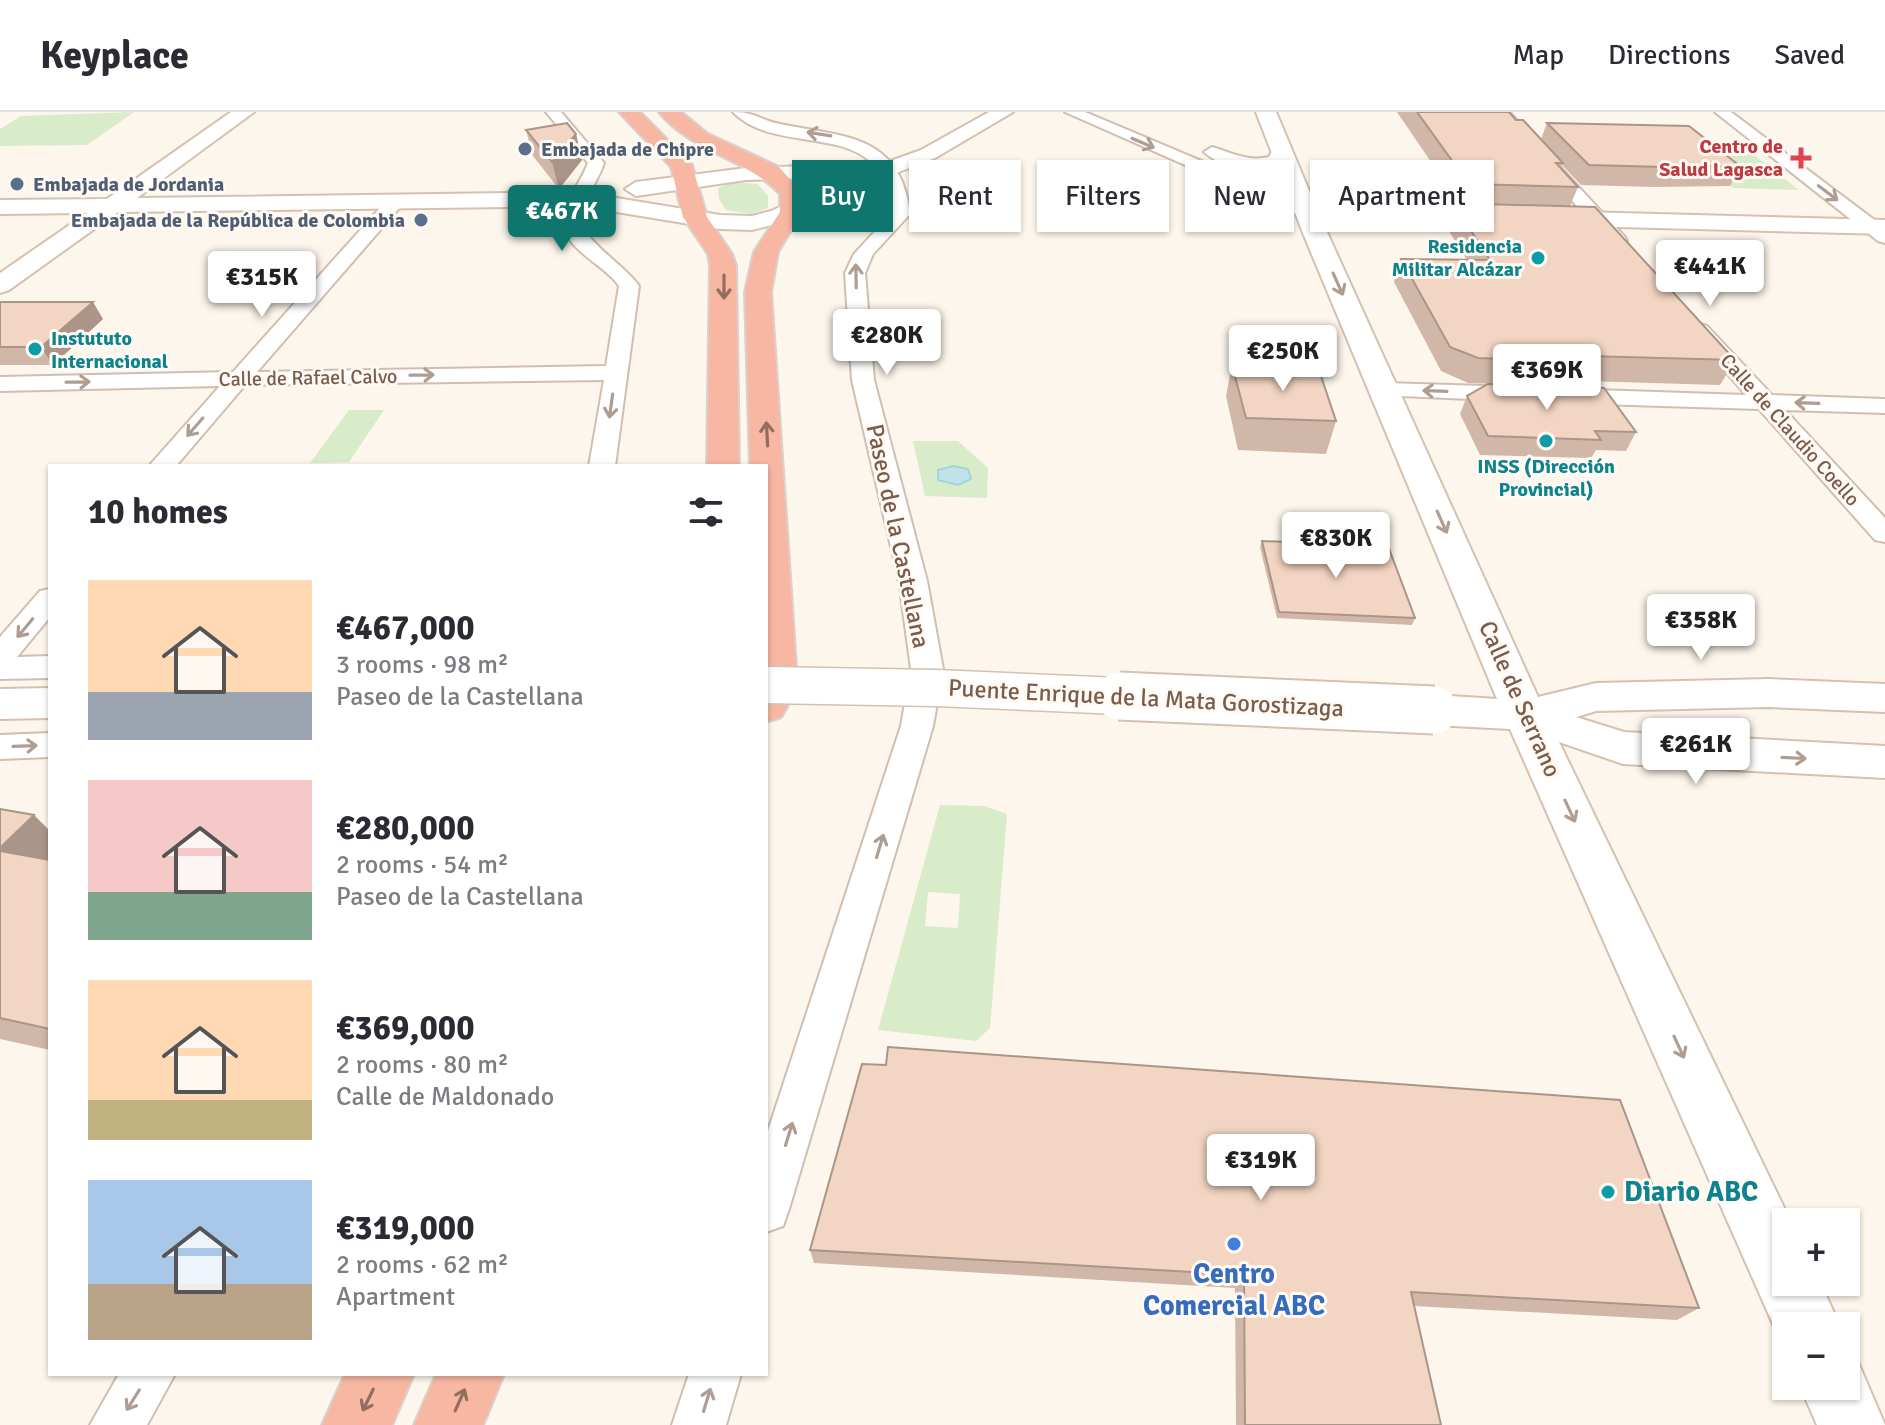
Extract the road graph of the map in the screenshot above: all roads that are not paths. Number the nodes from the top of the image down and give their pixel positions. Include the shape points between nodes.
1 (244, 112) edge
2 (553, 112) edge
3 (629, 112) edge
4 (669, 112) edge
5 (740, 112) edge
6 (1003, 112) edge
7 (1072, 112) edge
8 (1112, 112) edge
9 (1266, 112) edge
10 (1501, 112) edge
11 (1722, 112) edge
12 (1281, 148) junction
13 (879, 160) edge
14 (1233, 160) edge
15 (1274, 160) edge
16 (893, 167) edge
17 (771, 172) junction
18 (792, 172) edge
19 (685, 181) junction
20 (893, 184) edge
21 (1294, 196) edge
22 (580, 199) junction
23 (1301, 200) junction
24 (395, 202) junction
25 (112, 205) junction
26 (0, 207) edge
27 (791, 212) junction
28 (695, 217) junction
29 (1599, 220) junction
30 (893, 226) edge
31 (1880, 230) edge
32 (889, 232) edge
33 (1635, 259) edge
34 (0, 285) edge
35 (1686, 316) edge
36 (616, 374) junction
37 (239, 380) junction
38 (0, 384) edge
39 (1385, 390) junction
40 (1765, 402) junction
41 (1885, 406) edge
42 (164, 464) edge
43 (602, 464) edge
44 (723, 464) edge
45 (766, 464) edge
46 (768, 500) edge
47 (1885, 534) edge
48 (48, 600) edge
49 (0, 657) edge
50 (48, 667) edge
51 (0, 668) edge
52 (768, 685) edge
53 (1885, 698) edge
54 (768, 699) edge
55 (48, 703) edge
56 (0, 704) edge
57 (1525, 715) junction
58 (48, 745) edge
59 (0, 747) edge
60 (1885, 762) edge
61 (768, 1203) edge
62 (1772, 1251) edge
63 (148, 1376) edge
64 (380, 1376) edge
65 (470, 1376) edge
66 (714, 1376) edge
67 (1840, 1400) edge
68 (117, 1425) edge
69 (356, 1425) edge
70 (448, 1425) edge
71 (699, 1425) edge
72 (1852, 1425) edge

1 - 25 street
2 - 22 street via 596,163
3 - 19 highway via 679,161
4 - 17 highway via 701,138
13 -> 5 street, Paseo de la Castellana via 837,137 780,129
6 - 16 street
7 -> 23 street
8 - 14 street
9 - 12 street, Calle de Serrano
10 - 29 street
11 -> 31 street
12 - 15 street
12 - 23 street, Calle de Serrano
17 - 18 street
17 - 19 street
17 - 27 highway via 788,187
19 - 22 street
19 - 28 highway
30 -> 20 street, Paseo de la Castellana via 903,202
21 - 23 street
22 - 24 street
22 - 28 street
22 - 36 street via 572,215 577,236 629,286
23 - 29 street via 1353,214
23 -> 39 street, Calle de Serrano
24 - 25 street
24 - 37 street
25 - 26 street
25 - 34 street
27 - 28 street via 742,223
45 -> 27 highway via 758,292 766,252
28 -> 44 highway via 720,254 724,275
29 - 31 street
29 - 33 street
61 -> 32 street, Paseo de la Castellana via 917,726 927,669 913,581 863,380 855,264
35 - 40 street, Calle de Claudio Coello
37 -> 36 street, Calle de Rafael Calvo
36 -> 43 street
38 -> 37 street, Calle de Rafael Calvo
37 -> 42 street
40 -> 39 street
39 -> 57 street, Calle de Serrano
41 -> 40 street
40 - 47 street, Calle de Claudio Coello
54 -> 46 highway via 776,667
48 -> 49 street
50 - 51 street
52 - 57 street, Puente Enrique de la Mata Gorostizaga, bridge
53 - 57 street via 1769,693 1596,697
55 - 56 street
57 -> 60 street via 1623,748
57 -> 62 street, Calle de Serrano
59 -> 58 street
63 -> 68 street
64 -> 69 highway
70 -> 65 highway
71 -> 66 street
67 - 72 street

